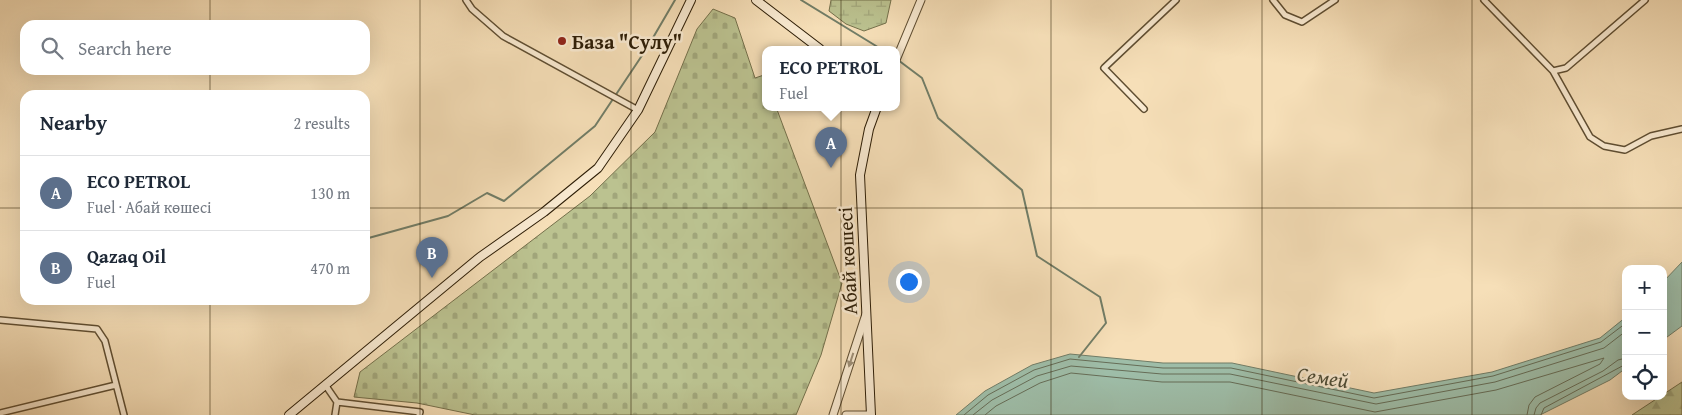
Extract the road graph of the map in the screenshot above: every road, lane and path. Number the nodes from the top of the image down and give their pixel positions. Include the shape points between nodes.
1 (466, 0) edge
2 (690, 0) edge
3 (756, 0) edge
4 (921, 0) edge
5 (1176, 0) edge
6 (1273, 0) edge
7 (1335, 0) edge
8 (1484, 0) edge
9 (1645, 0) edge
10 (816, 46) edge
11 (900, 50) edge
12 (1553, 71) junction
13 (1144, 109) dead end
14 (638, 110) junction
15 (876, 111) edge
16 (1682, 129) edge
17 (866, 314) junction
18 (0, 320) edge
19 (116, 385) junction
20 (326, 386) junction
21 (337, 402) junction
22 (0, 413) edge
23 (124, 415) edge
24 (289, 415) edge
25 (334, 415) edge
26 (419, 415) edge
27 (833, 415) edge
28 (846, 415) edge
29 (871, 415) edge

1 - 14 street via 503,36
2 - 14 main road
3 - 10 main road
4 - 11 street
5 - 13 street via 1104,68
6 - 7 street via 1285,15 1302,22
8 - 12 street
9 - 12 street via 1566,68
12 - 16 street via 1590,137 1604,146 1625,150 1651,136
14 - 20 main road via 598,168 544,212 480,257
15 - 17 main road, Абай көшесі via 860,175
17 -> 27 street
17 - 29 main road, Абай көшесі
18 - 19 street via 97,330 106,341
19 - 22 street
19 - 23 street
20 - 21 street
20 - 24 main road
21 - 25 street
21 - 26 street via 420,412
28 - 29 street

